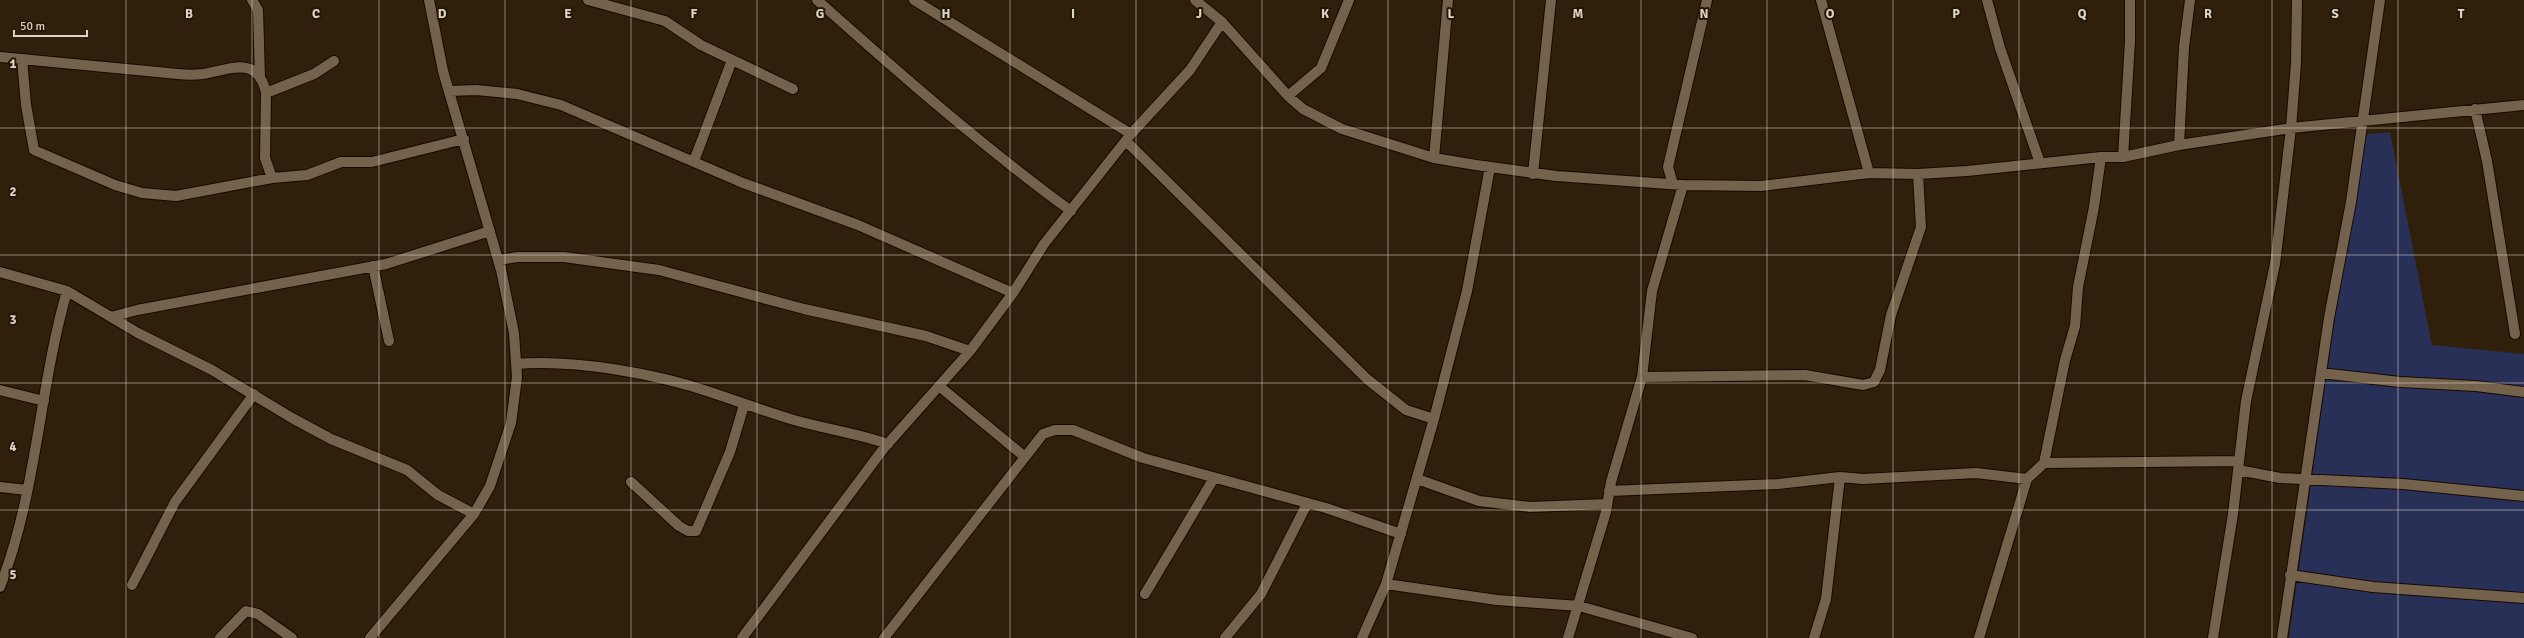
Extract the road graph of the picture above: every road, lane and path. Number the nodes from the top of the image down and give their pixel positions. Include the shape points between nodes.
1 (252, 0) edge
2 (429, 0) edge
3 (588, 0) edge
4 (817, 0) edge
5 (914, 0) edge
6 (1195, 0) edge
7 (1448, 0) edge
8 (1551, 0) edge
9 (1707, 0) edge
10 (1821, 0) edge
11 (1987, 0) edge
12 (2130, 0) edge
13 (2190, 0) edge
14 (2296, 0) edge
15 (2380, 0) edge
16 (1349, 1) edge
17 (1222, 22) junction
18 (0, 57) edge
19 (22, 59) junction
20 (732, 60) junction
21 (334, 61) dead end
22 (260, 78) junction
23 (793, 89) dead end
24 (450, 91) junction
25 (266, 92) junction
26 (1288, 96) junction
27 (2524, 105) edge
28 (2475, 109) junction
29 (2363, 121) junction
30 (2291, 128) junction
31 (1128, 137) junction
32 (464, 139) junction
33 (2179, 145) junction
34 (2101, 156) junction
35 (2122, 157) junction
36 (1434, 158) junction
37 (694, 161) junction
38 (2040, 164) junction
39 (1490, 167) junction
40 (1869, 173) junction
41 (1533, 174) junction
42 (1918, 174) junction
43 (272, 178) junction
44 (1678, 185) junction
45 (1071, 211) junction
46 (490, 231) junction
47 (498, 260) junction
48 (373, 266) junction
49 (0, 272) edge
50 (67, 291) junction
51 (1013, 293) junction
52 (112, 316) junction
53 (2515, 334) dead end
54 (389, 341) dead end
55 (970, 351) junction
56 (516, 364) junction
57 (2321, 373) junction
58 (1642, 377) junction
59 (939, 386) junction
60 (0, 390) edge
61 (2524, 392) edge
62 (254, 394) junction
63 (44, 401) junction
64 (744, 405) junction
65 (1434, 419) junction
66 (888, 444) junction
67 (1025, 457) junction
68 (2044, 463) junction
69 (2239, 465) junction
70 (1840, 477) junction
71 (1214, 478) junction
72 (1416, 479) junction
73 (2027, 479) junction
74 (2305, 479) junction
75 (631, 482) dead end
76 (0, 487) edge
77 (27, 490) junction
78 (1609, 491) junction
79 (2524, 496) edge
80 (1307, 504) junction
81 (1607, 504) junction
82 (474, 514) junction
83 (1401, 534) junction
84 (154, 543) dead end
85 (144, 565) dead end
86 (2290, 575) junction
87 (1386, 584) junction
88 (132, 585) junction
89 (0, 587) edge
90 (1145, 594) dead end
91 (2524, 598) edge
92 (1579, 606) junction
93 (220, 638) edge
94 (292, 638) edge
95 (370, 638) edge
96 (742, 638) edge
97 (884, 638) edge
98 (1225, 638) edge
99 (1362, 638) edge
100 (1568, 638) edge
101 (1692, 638) edge
102 (1814, 638) edge
103 (1979, 638) edge
104 (2213, 638) edge
105 (2282, 638) edge

1 - 22 street via 258,10
2 - 24 street via 438,49
3 - 20 street via 665,21 700,44
4 - 45 street via 1014,168
5 - 31 street
6 - 17 street
7 - 36 street
8 - 41 street
9 - 44 street via 1668,167
10 - 40 street
11 - 38 street via 2000,48
12 - 35 street via 2130,41
13 - 33 street via 2184,47
14 - 30 street via 2296,63
15 - 29 street
16 - 26 street via 1322,68
17 - 26 street
17 - 31 street via 1190,70
18 - 19 street
19 - 22 street via 191,75 236,66 252,70
19 - 43 street via 32,146 39,154 61,160 115,185 159,195 176,196 205,192
20 - 23 street
20 - 37 street
21 - 25 street via 314,74
22 - 25 street
24 - 32 street
24 - 37 street via 476,90 517,94 561,105
25 - 43 street via 265,158
26 - 36 street via 1303,109 1342,129
27 - 28 street
28 - 29 street
28 - 53 street via 2487,161
29 - 30 street
29 - 57 street
30 - 33 street
30 - 69 street via 2275,264 2246,401
31 - 45 street
31 - 65 street via 1367,379 1406,410
32 - 43 street via 372,162 341,162 307,175
32 - 46 street
33 - 35 street
34 - 35 street
34 - 38 street
34 - 68 street via 2078,287 2075,326 2065,360
36 - 39 street
37 - 51 street via 743,183 858,225
38 - 42 street
39 - 41 street
39 - 65 street via 1467,291
40 - 42 street
40 - 44 street via 1761,186
41 - 44 street
42 - 58 street via 1921,227 1891,315 1880,370 1874,382 1863,385 1804,375
44 - 58 street via 1652,291
45 - 51 street via 1044,244
46 - 47 street
46 - 48 street via 411,257
47 - 55 street via 518,257 564,257 659,270 804,309 926,336
47 - 56 street via 514,333
48 - 52 street
48 - 54 street
49 - 50 street
50 - 52 street
50 - 63 street via 57,328
51 - 55 street
52 - 62 street via 138,333
55 - 59 street
56 - 64 street via 533,363 629,373 713,393
56 - 82 street via 517,377 511,422 490,486
57 - 61 street
57 - 74 street
58 - 78 street
59 - 66 street
59 - 67 street
60 - 63 street
62 - 82 street via 331,439 415,474 438,495
62 - 88 street via 174,502
63 - 77 street
64 - 66 street
64 - 75 street via 730,452 696,532 688,532 679,526
65 - 72 street
66 - 96 street
67 - 71 street via 1043,434 1055,430 1073,430 1143,458
67 - 97 street
68 - 69 street
68 - 73 street
69 - 74 street via 2280,478
69 - 104 street
70 - 73 street via 1863,479 1976,473
70 - 78 street via 1778,484
70 - 102 street via 1826,599
71 - 80 street
71 - 90 street
72 - 81 street via 1479,501 1530,507
72 - 83 street
73 - 103 street
74 - 79 street via 2403,484
74 - 86 street
76 - 77 street
77 - 89 street via 15,542
78 - 81 street
80 - 83 street
80 - 98 street via 1261,594
81 - 92 street
82 - 95 street
83 - 87 street
84 - 88 street
85 - 88 street
86 - 91 street via 2373,587
86 - 105 street
87 - 92 street via 1497,600
87 - 99 street
92 - 100 street
92 - 101 street
93 - 94 street via 246,611 258,614

